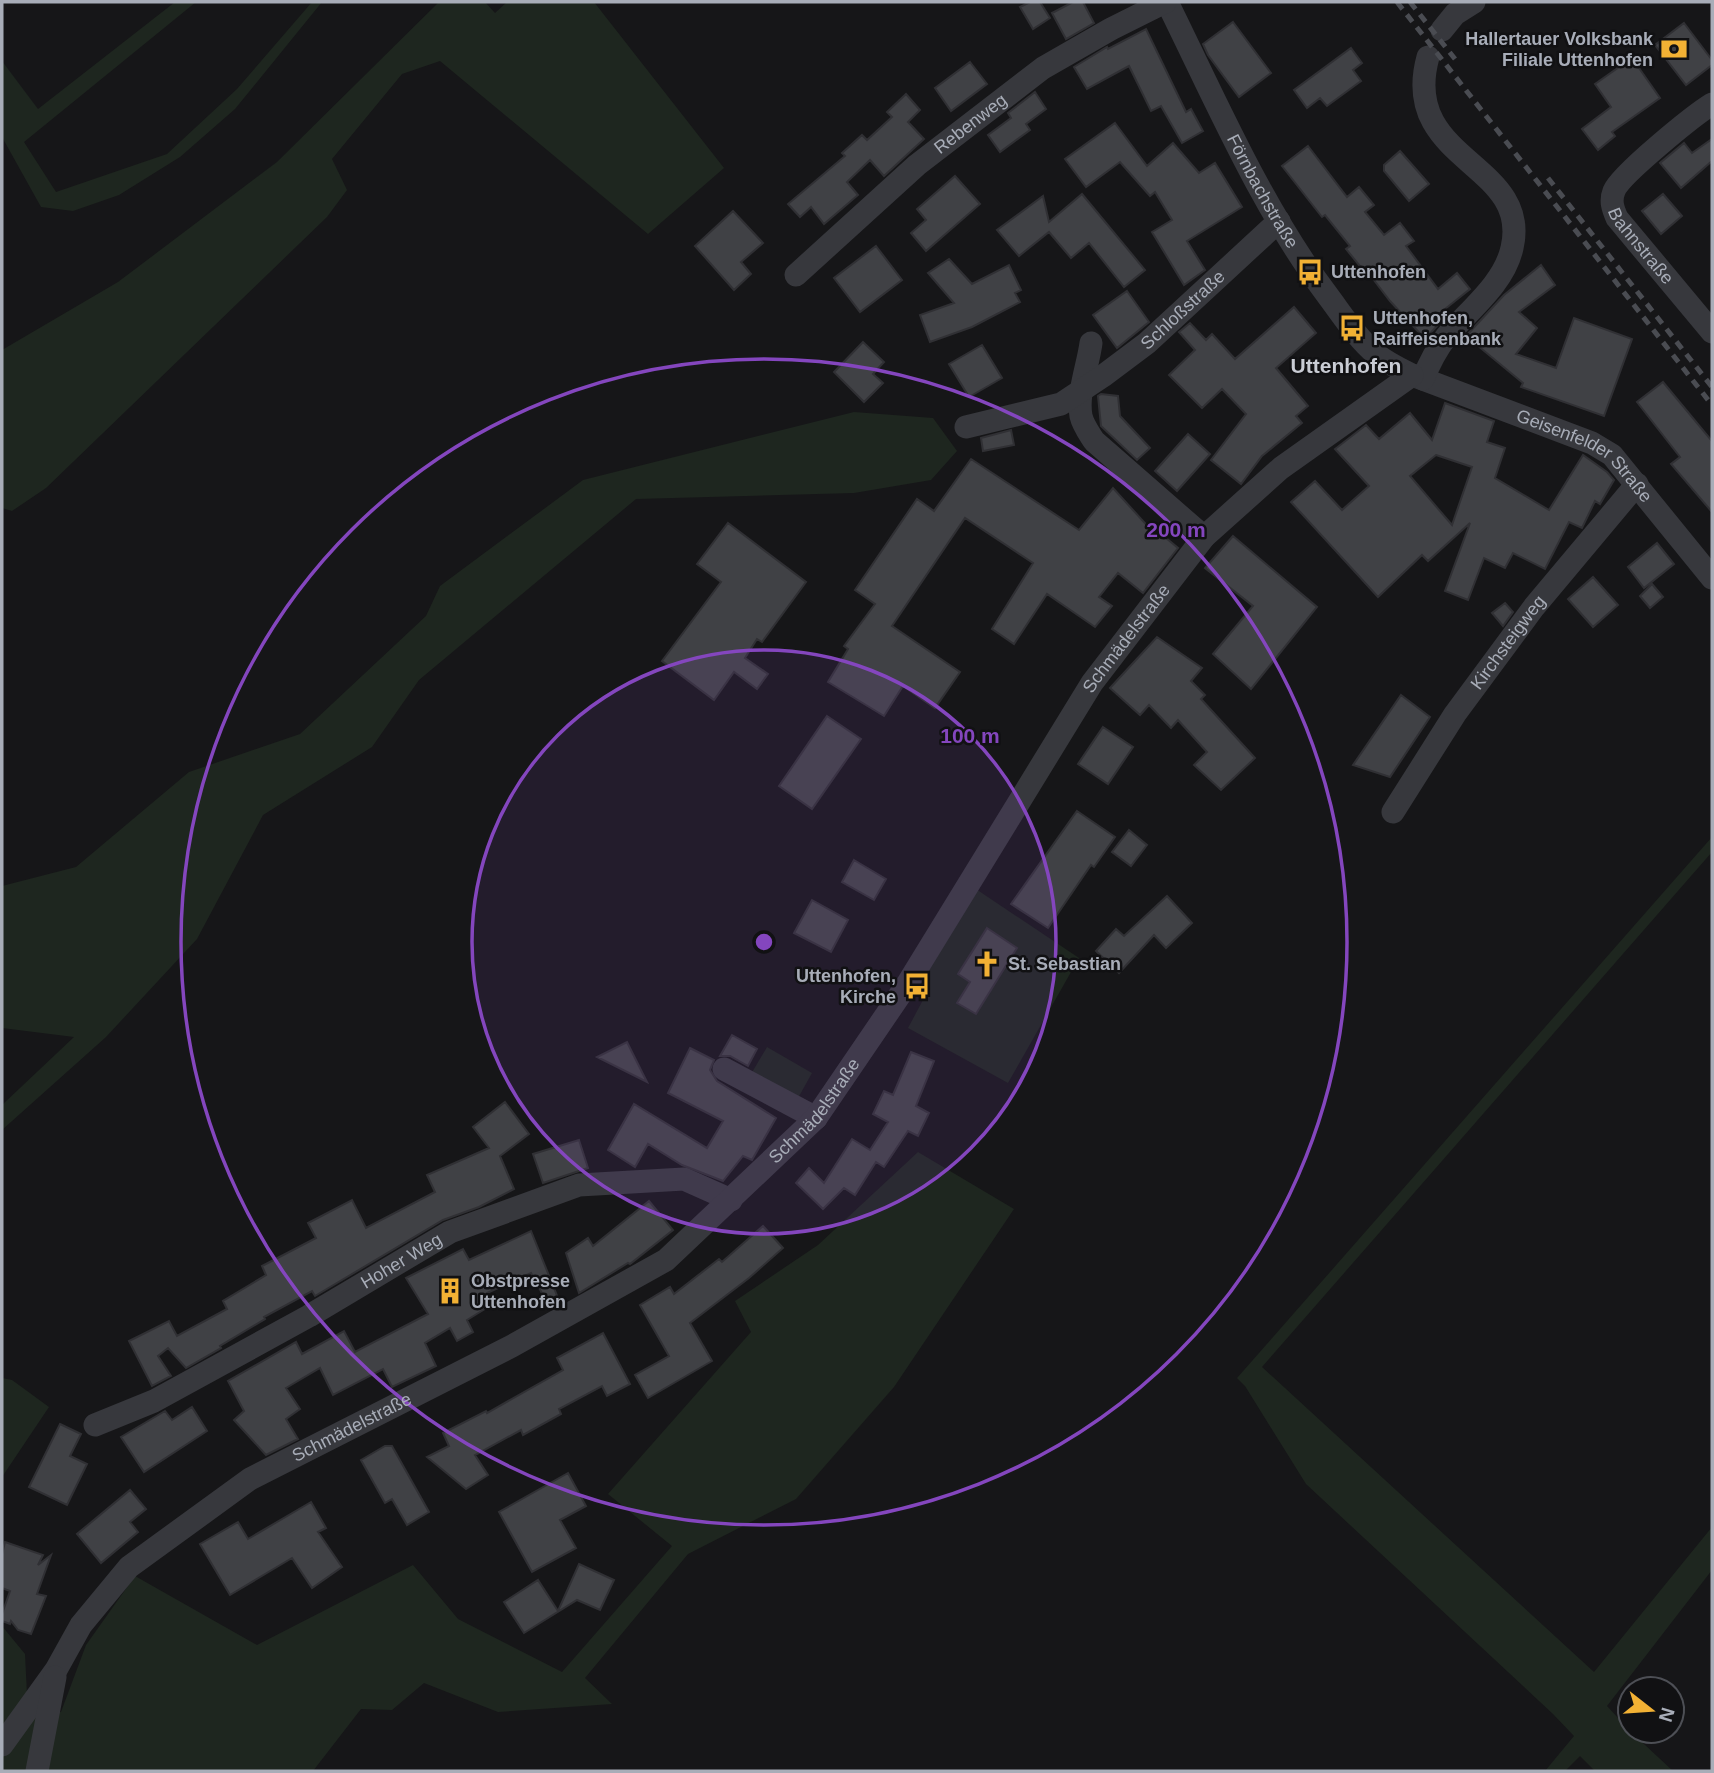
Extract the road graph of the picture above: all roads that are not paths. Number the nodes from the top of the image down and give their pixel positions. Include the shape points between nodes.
1 (1166, 2) edge
2 (1474, 2) edge
3 (1442, 30) dead end
4 (1428, 57) dead end
5 (1712, 104) edge
6 (1279, 220) junction
7 (796, 275) dead end
8 (1712, 332) edge
9 (1091, 343) dead end
10 (1418, 377) junction
11 (1082, 390) junction
12 (966, 427) dead end
13 (1637, 484) junction
14 (1204, 537) junction
15 (1712, 578) edge
16 (1393, 812) dead end
17 (724, 1069) dead end
18 (816, 1118) junction
19 (731, 1200) junction
20 (95, 1424) dead end
21 (56, 1670) junction
22 (2, 1745) edge
23 (37, 1771) edge

1 - 6 street, Förnbachstraße
1 - 7 street, Rebenweg via 1043,68 917,165
2 - 3 street via 1455,13
4 - 10 street via 1423,89 1437,132 1494,184 1511,214 1514,232 1500,277
5 - 8 street, Bahnstraße via 1624,177 1612,199 1616,218
6 - 10 street, Förnbachstraße via 1304,264 1352,328 1391,365
6 - 11 street, Schloßstraße via 1147,343
9 - 11 street
10 - 13 street, Geisenfelder Straße via 1592,443 1612,455
10 - 14 street, Schmädelstraße via 1281,468
11 - 12 street, Schloßstraße via 1061,404
11 - 14 street via 1081,415 1094,441
13 - 15 street, Geisenfelder Straße
13 - 16 street, Kirchsteigweg via 1534,607 1455,714
14 - 18 street, Schmädelstraße via 1092,683 908,983
17 - 18 street
18 - 19 street, Schmädelstraße
19 - 20 street, Hoher Weg via 684,1179 579,1185 450,1232 154,1401
19 - 21 street, Schmädelstraße via 666,1260 512,1346 250,1479 129,1567 80,1625
21 - 22 street
21 - 23 street

